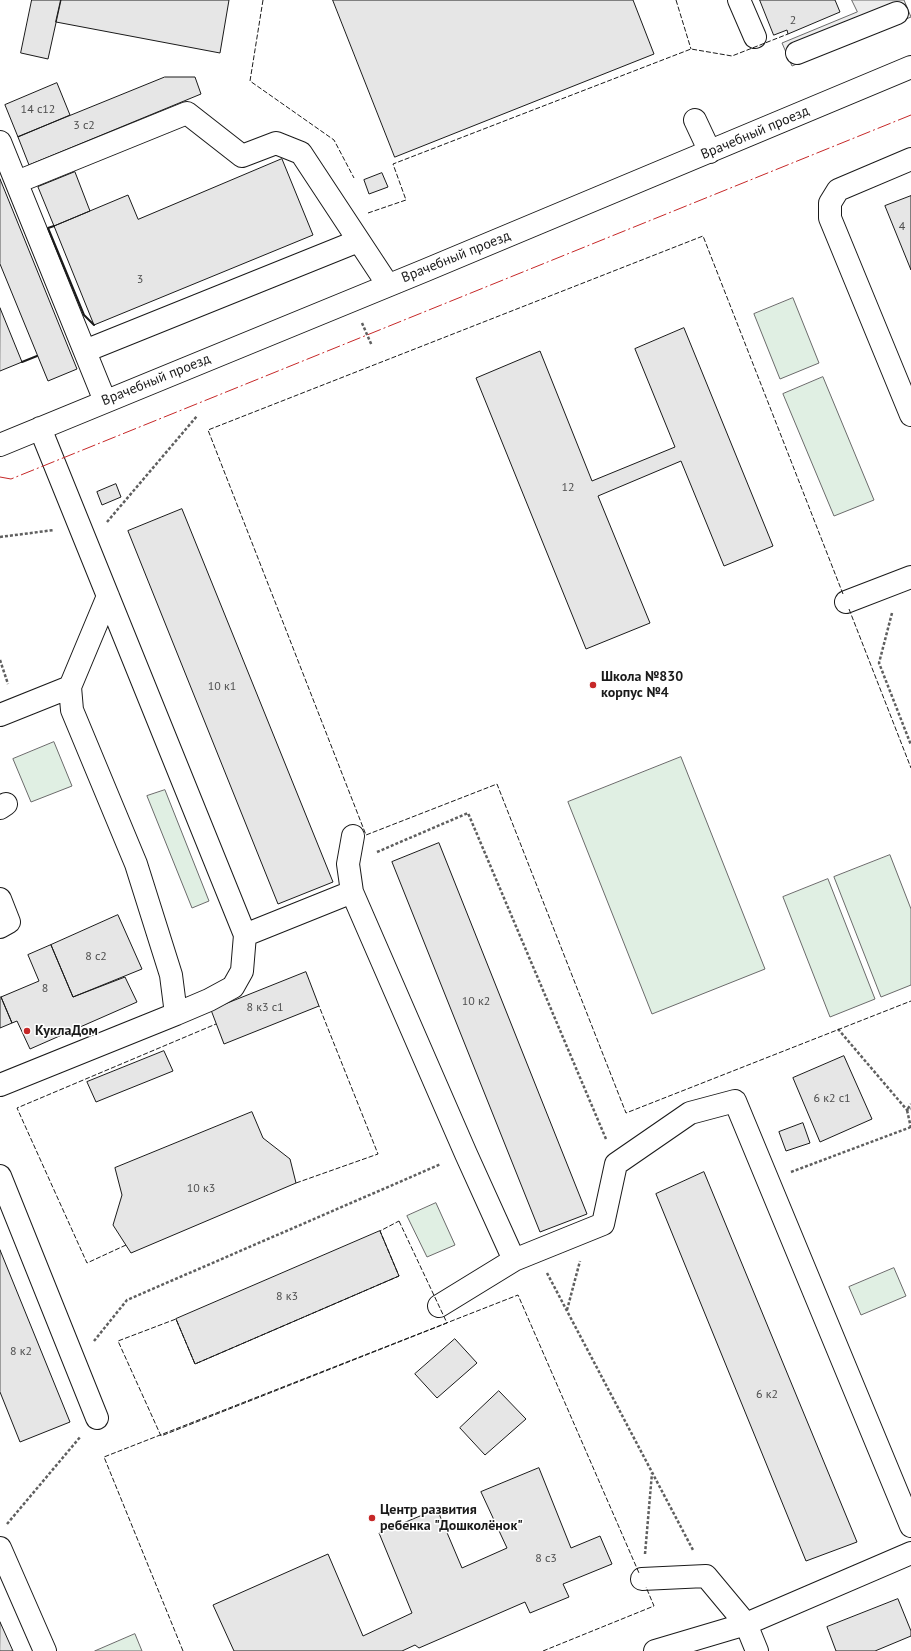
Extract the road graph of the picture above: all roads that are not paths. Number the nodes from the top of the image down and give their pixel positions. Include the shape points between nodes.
1 (740, 0) edge
2 (900, 7) edge
3 (755, 37) dead end
4 (797, 53) dead end
5 (911, 67) edge
6 (695, 120) dead end
7 (0, 142) edge
8 (710, 152) junction
9 (911, 158) edge
10 (16, 182) junction
11 (358, 241) junction
12 (388, 285) junction
13 (85, 351) junction
14 (105, 401) junction
15 (911, 415) edge
16 (40, 428) junction
17 (0, 445) edge
18 (906, 579) edge
19 (108, 596) junction
20 (846, 602) dead end
21 (70, 687) junction
22 (0, 715) edge
23 (353, 836) dead end
24 (352, 892) junction
25 (0, 899) edge
26 (0, 928) edge
27 (245, 935) junction
28 (176, 1014) junction
29 (0, 1085) edge
30 (0, 1176) edge
31 (514, 1260) junction
32 (439, 1306) dead end
33 (97, 1418) road end
34 (911, 1526) edge
35 (0, 1548) edge
36 (911, 1553) edge
37 (642, 1579) road end
38 (746, 1624) junction
39 (45, 1651) edge
40 (655, 1651) edge
41 (757, 1651) edge

1 - 3 street
2 - 4 street
5 - 8 street, Врачебный проезд
6 - 8 street
7 - 10 street
8 - 12 street, Врачебный проезд
9 - 15 street via 838,190 830,203 830,218
10 - 11 street via 187,113 242,156 276,143 301,153
10 - 13 street
11 - 12 street
11 - 13 street
12 - 14 street, Врачебный проезд
13 - 14 street
14 - 16 street, Врачебный проезд
16 - 17 street, Врачебный проезд
16 - 19 street
18 - 20 street
19 - 21 street
19 - 27 street
21 - 22 street
21 - 28 street via 72,710 136,864 148,900 171,975
23 - 24 street via 348,864
24 - 27 street
24 - 31 street
25 - 26 street via 9,922
27 - 28 street via 242,971 233,987
28 - 29 street
30 - 33 street
31 - 32 street
31 - 34 street via 603,1224 616,1164 690,1113 735,1101
35 - 39 street
36 - 38 street
37 - 38 street via 706,1576
38 - 40 street
38 - 41 street

